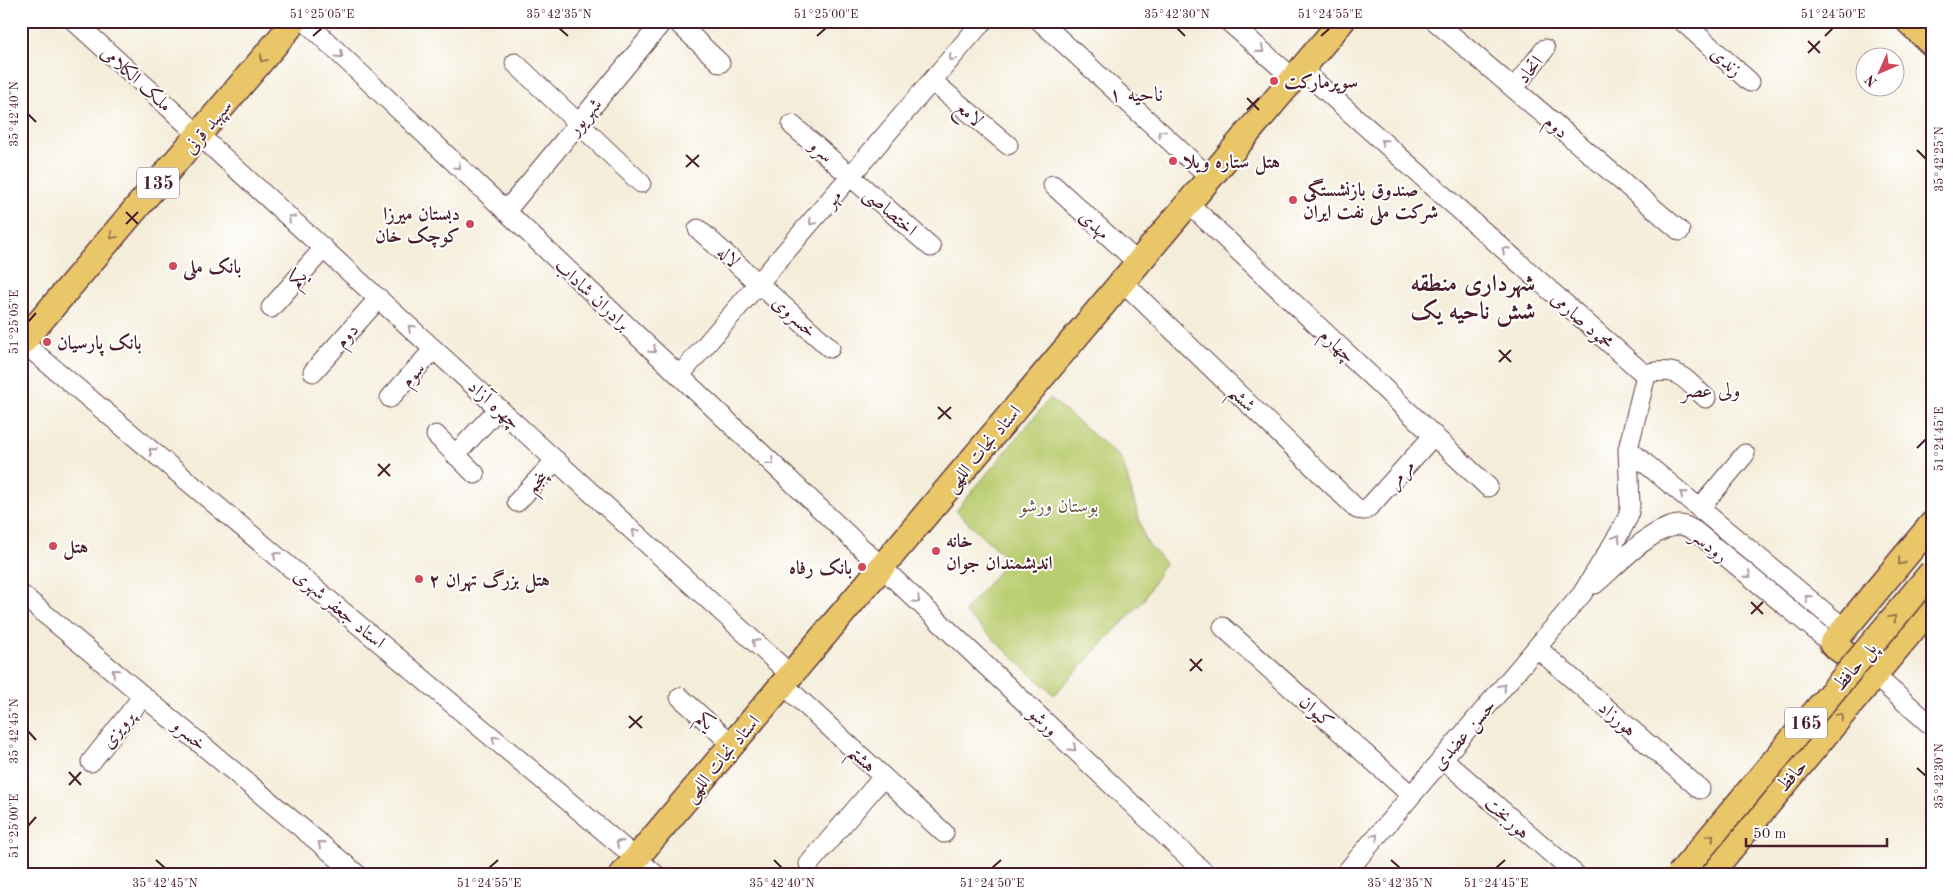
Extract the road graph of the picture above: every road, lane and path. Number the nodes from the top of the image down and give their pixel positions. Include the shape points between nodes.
1 (74, 21) edge
2 (295, 21) edge
3 (305, 21) edge
4 (664, 21) edge
5 (676, 21) edge
6 (983, 21) edge
7 (1040, 21) edge
8 (1228, 21) edge
9 (1342, 21) edge
10 (1435, 21) edge
11 (1682, 21) edge
12 (1908, 21) edge
13 (1932, 44) edge
14 (1545, 49) dead end
15 (515, 63) dead end
16 (720, 63) dead end
17 (1298, 74) junction
18 (932, 81) junction
19 (1750, 82) dead end
20 (1514, 88) junction
21 (578, 124) junction
22 (792, 125) dead end
23 (200, 134) junction
24 (1008, 145) dead end
25 (851, 176) junction
26 (1210, 178) junction
27 (641, 183) dead end
28 (1053, 185) dead end
29 (1188, 203) junction
30 (506, 211) junction
31 (698, 229) dead end
32 (1680, 231) dead end
33 (931, 247) dead end
34 (324, 248) junction
35 (1130, 272) junction
36 (759, 283) junction
37 (379, 298) junction
38 (271, 308) dead end
39 (22, 342) edge
40 (830, 348) dead end
41 (434, 349) junction
42 (313, 372) dead end
43 (1644, 374) junction
44 (680, 375) junction
45 (390, 398) dead end
46 (1706, 398) dead end
47 (499, 408) junction
48 (1434, 435) junction
49 (436, 436) dead end
50 (1628, 449) junction
51 (1745, 454) dead end
52 (456, 455) junction
53 (556, 460) junction
54 (475, 474) dead end
55 (1488, 487) dead end
56 (517, 502) dead end
57 (1700, 508) junction
58 (1365, 510) joint
59 (1932, 524) edge
60 (882, 566) junction
61 (1932, 572) edge
62 (21, 594) edge
63 (1582, 594) junction
64 (1932, 606) edge
65 (1223, 627) dead end
66 (1839, 637) junction
67 (1537, 648) junction
68 (1874, 675) junction
69 (787, 679) junction
70 (143, 696) junction
71 (680, 697) dead end
72 (1932, 726) edge
73 (732, 744) junction
74 (1442, 758) junction
75 (91, 762) dead end
76 (883, 777) junction
77 (1700, 788) dead end
78 (1411, 794) junction
79 (944, 833) dead end
80 (809, 864) dead end
81 (629, 866) edge
82 (1347, 874) edge
83 (358, 875) edge
84 (656, 875) edge
85 (1207, 875) edge
86 (1576, 875) edge
87 (1679, 875) edge
88 (1709, 875) edge

1 - 23 street, ملک الکلامی
2 -> 23 main road, سپهبد قرنی / 135
3 -> 30 street, برادران شاداب
4 - 21 street, شهریور
5 - 16 street
6 -> 18 street, مهر
26 -> 7 street
8 -> 17 street, محمود صارمی
9 - 17 main road, استاد نجات اللهی
10 - 20 street, دوم
11 - 19 street, زندی
12 - 13 main road
14 - 20 street, اتحاد
15 - 21 street
17 - 26 main road, استاد نجات اللهی
43 -> 17 street, محمود صارمی
18 - 24 street, لامع
18 - 25 street, مهر
20 - 32 street, دوم
21 - 27 street
21 - 30 street, شهریور
22 - 25 street, سرو
34 -> 23 street, چهره آزاد
23 -> 39 main road, سپهبد قرنی / 135
25 - 33 street, اختصاصی
25 -> 36 street, مهر
26 - 29 main road, استاد نجات اللهی
28 - 35 street, مهدی
29 - 35 main road, استاد نجات اللهی
29 - 48 street, چهارم
30 -> 44 street, برادران شاداب
31 - 36 street, لاله
34 - 37 street, چهره آزاد
34 - 38 street, یکم
35 - 58 street, ششم via 1357,509
35 - 60 main road, استاد نجات اللهی
36 - 40 street, خسروی
36 - 44 street, مهر
41 -> 37 street, چهره آزاد
37 - 42 street, دوم
81 -> 39 street, استاد جعفر شهری
41 - 45 street, سوم
41 - 47 street, چهره آزاد
43 - 46 street via 1674,371
43 - 50 street via 1644,388
44 -> 60 street, برادران شاداب
47 - 52 street
47 - 53 street, چهره آزاد
48 - 55 street, چهارم
48 - 58 street, مرمر
49 - 52 street
57 -> 50 street, رودسر
63 -> 50 street via 1628,517
51 - 57 street
52 - 54 street
53 - 56 street, پنجم
69 -> 53 street, چهره آزاد
66 -> 57 street, رودسر
59 -> 66 main road
60 - 69 main road, استاد نجات اللهی
60 -> 85 street, ورشو
87 -> 61 main road, پل حافظ / 165, bridge
70 -> 62 street, خسرو
63 -> 66 street, رودسر via 1650,537 1674,525 1684,526
63 - 67 street, حسن عضدی
64 - 68 main road, حافظ / 165
65 - 78 street, کیوان
66 - 68 main road
74 -> 67 street, حسن عضدی
67 - 77 street, هورزاد
68 - 72 street
88 -> 68 main road, حافظ / 165
69 - 73 main road, استاد نجات اللهی
69 - 76 street, هشتم
70 - 75 street, پرویزی
83 -> 70 street, خسرو
71 - 73 street, یکم
73 - 81 main road, استاد نجات اللهی
74 - 78 street, حسن عضدی
74 - 86 street, هوربخت
76 - 79 street, هشتم
76 - 80 street
82 -> 78 street, حسن عضدی
81 - 84 street, استاد جعفر شهری

